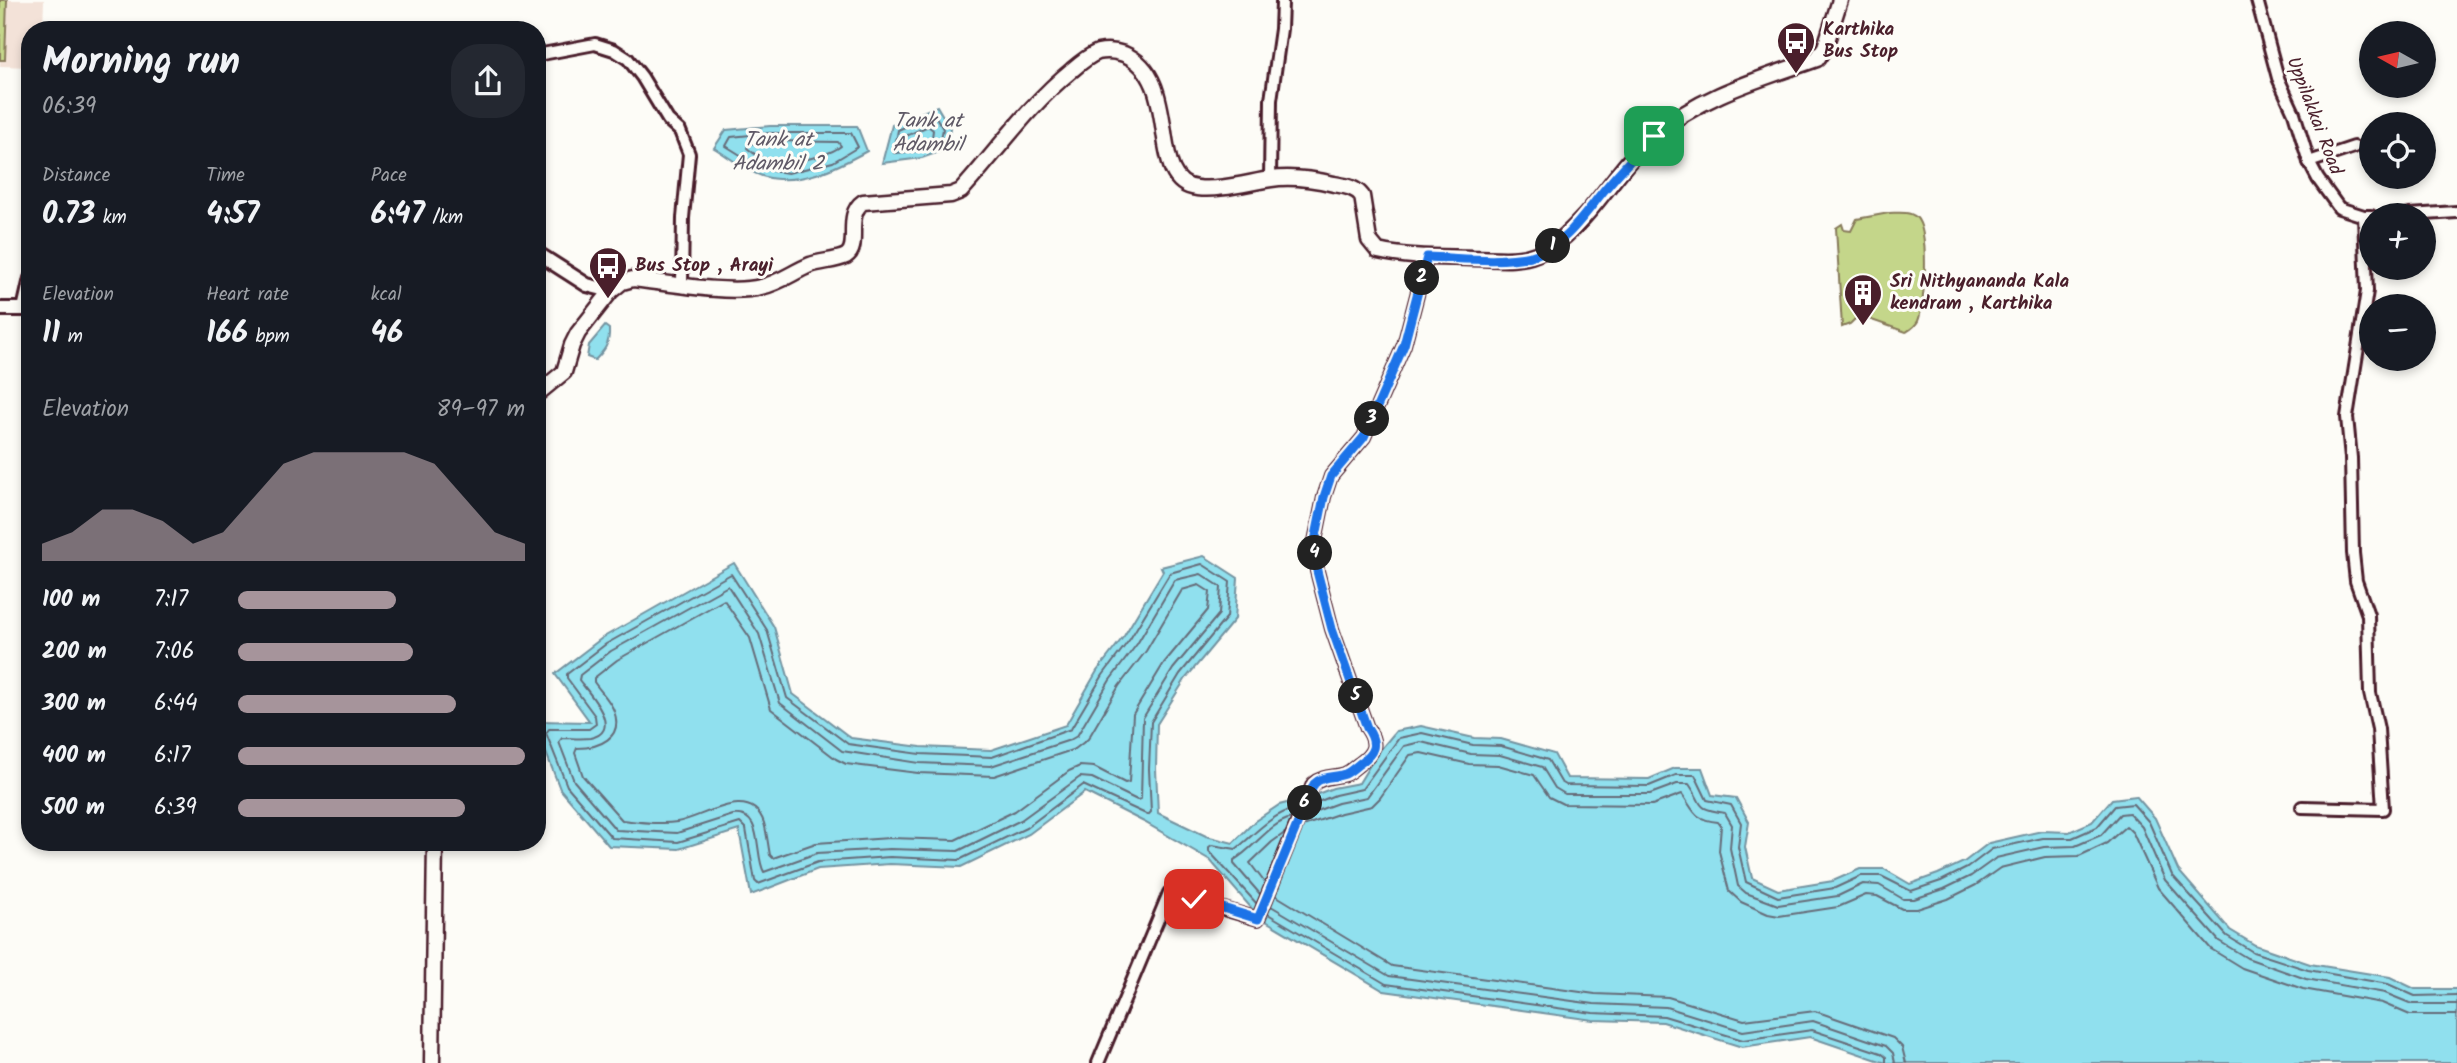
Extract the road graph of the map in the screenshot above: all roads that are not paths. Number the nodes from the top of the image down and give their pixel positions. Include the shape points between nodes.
1 (1840, 0) edge
2 (2257, 0) edge
3 (1282, 3) dead end
4 (546, 53) edge
5 (2354, 148) dead end
6 (2309, 162) junction
7 (1270, 179) junction
8 (2457, 212) edge
9 (2436, 213) edge
10 (2359, 214) edge
11 (1427, 257) junction
12 (546, 259) edge
13 (2367, 280) edge
14 (681, 284) junction
15 (611, 291) junction
16 (0, 309) edge
17 (21, 309) edge
18 (546, 387) edge
19 (2302, 807) dead end
20 (435, 851) edge
21 (432, 1063) edge
22 (1098, 1063) edge

1 - 11 main road via 1817,58 1736,88 1677,118 1646,144 1551,248 1510,260
2 - 6 street, Uppilakkai Road via 2278,78
3 - 7 street via 1271,100
4 - 14 street via 595,44 614,50 628,59 680,131 689,154
5 - 6 street
6 - 10 street, Uppilakkai Road via 2339,208
7 - 11 main road via 1304,178 1353,188 1362,196 1369,240 1378,251
7 - 14 main road via 1197,188 1182,183 1171,168 1157,93 1146,69 1114,51 1102,51 1057,82 961,191 857,206 852,246 846,256 814,264 760,288
8 - 9 street
11 - 22 street via 1404,345 1364,437 1331,476 1314,546 1332,629 1375,739 1374,749 1345,774 1314,784 1258,919 1170,893
12 - 15 street via 587,285
13 - 19 street via 2347,417 2353,553 2356,582 2368,615 2370,693 2378,729 2383,808
14 - 15 main road via 633,279
15 - 18 main road via 578,333 564,372
16 - 17 street
20 - 21 main road

